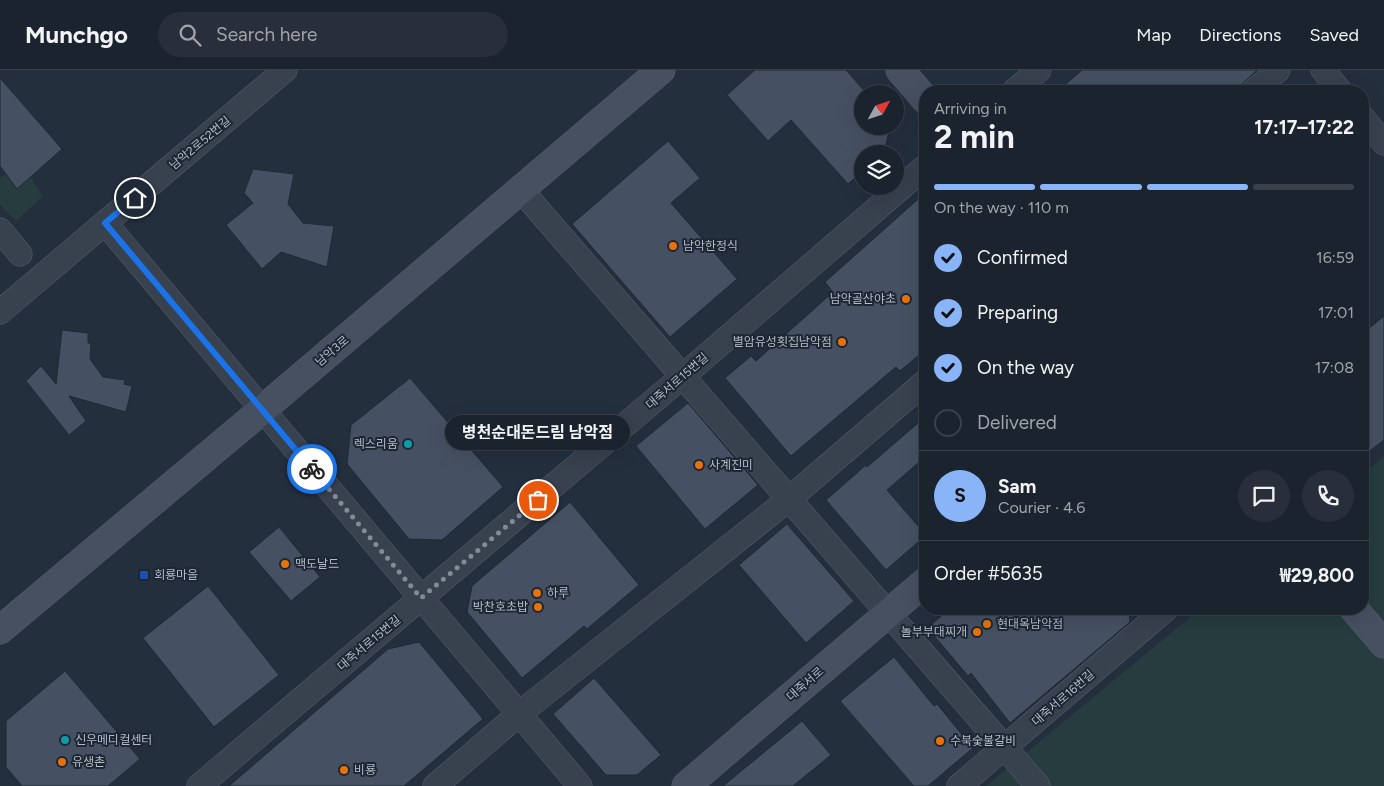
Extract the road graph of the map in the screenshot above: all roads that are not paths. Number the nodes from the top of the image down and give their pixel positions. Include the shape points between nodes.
1 (285, 70) edge
2 (661, 70) edge
3 (900, 70) edge
4 (1039, 70) edge
5 (1278, 70) edge
6 (1322, 70) edge
7 (1021, 85) edge
8 (1261, 85) edge
9 (1335, 85) edge
10 (919, 92) edge
11 (1369, 125) edge
12 (1384, 143) edge
13 (919, 172) edge
14 (521, 190) junction
15 (105, 223) junction
16 (0, 230) edge
17 (20, 254) dead end
18 (0, 312) edge
19 (683, 376) junction
20 (919, 387) edge
21 (262, 410) junction
22 (789, 499) junction
23 (919, 587) edge
24 (421, 598) junction
25 (888, 613) junction
26 (1159, 615) edge
27 (1359, 615) edge
28 (0, 630) edge
29 (1384, 644) edge
30 (519, 714) junction
31 (1005, 747) junction
32 (199, 786) edge
33 (435, 786) edge
34 (580, 786) edge
35 (686, 786) edge
36 (959, 786) edge
37 (1038, 786) edge

1 - 15 street, 남악2로52번길
2 - 14 street, 남악3로
3 - 10 street
4 - 7 street
5 - 8 street
6 - 9 street
11 - 12 street
13 - 19 street, 대죽서로15번길
14 - 19 street
14 - 21 street, 남악3로
15 - 18 street, 남악2로52번길
15 - 21 street
16 - 17 street
19 - 22 street
19 - 24 street, 대죽서로15번길
20 - 22 street
21 - 24 street
21 - 28 street, 남악3로
22 - 25 street
22 - 30 street
23 - 25 street, 대죽서로
24 - 30 street
24 - 32 street, 대죽서로15번길
25 - 31 street
25 - 35 street, 대죽서로
26 - 31 street, 대죽서로16번길
27 - 29 street
30 - 33 street
30 - 34 street
31 - 36 street, 대죽서로16번길
31 - 37 street

